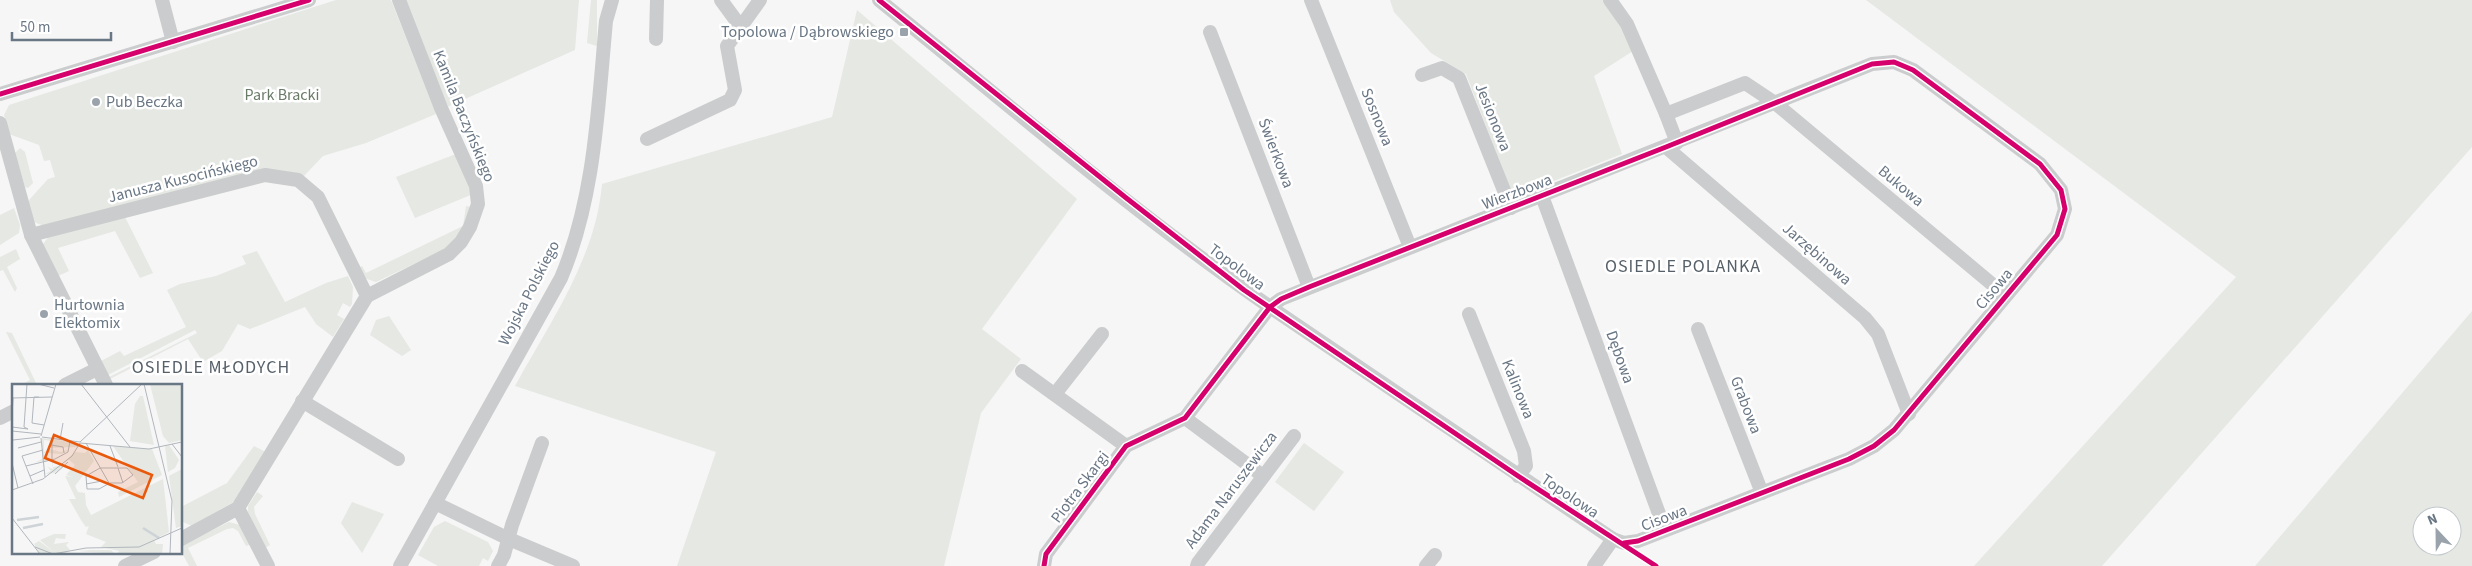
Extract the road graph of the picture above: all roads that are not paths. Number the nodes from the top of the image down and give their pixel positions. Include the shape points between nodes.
1 (162, 0) edge
2 (309, 0) edge
3 (399, 0) edge
4 (604, 0) edge
5 (612, 0) edge
6 (656, 0) edge
7 (721, 0) edge
8 (760, 0) edge
9 (879, 0) edge
10 (1311, 0) edge
11 (1610, 0) edge
12 (606, 21) junction
13 (740, 26) junction
14 (1210, 32) dead end
15 (656, 39) dead end
16 (173, 42) junction
17 (1422, 75) dead end
18 (0, 94) edge
19 (1775, 104) junction
20 (1666, 114) junction
21 (0, 123) edge
22 (647, 139) dead end
23 (1672, 145) junction
24 (3, 148) edge
25 (1542, 196) junction
26 (1511, 208) junction
27 (32, 235) junction
28 (1410, 248) junction
29 (1309, 287) junction
30 (367, 296) junction
31 (2005, 296) junction
32 (1270, 307) junction
33 (1469, 314) dead end
34 (1698, 329) dead end
35 (1102, 334) dead end
36 (97, 369) junction
37 (1022, 371) dead end
38 (68, 384) edge
39 (105, 384) edge
40 (1055, 394) junction
41 (302, 401) junction
42 (12, 412) edge
43 (1909, 414) junction
44 (0, 418) edge
45 (1185, 418) junction
46 (1294, 436) dead end
47 (542, 444) dead end
48 (1126, 446) junction
49 (398, 459) dead end
50 (1263, 476) junction
51 (1518, 476) junction
52 (1762, 493) junction
53 (435, 503) junction
54 (238, 508) junction
55 (1665, 530) junction
56 (182, 538) edge
57 (509, 539) junction
58 (1619, 541) junction
59 (150, 554) edge
60 (126, 566) edge
61 (268, 566) edge
62 (400, 566) edge
63 (498, 566) edge
64 (573, 566) edge
65 (1044, 566) edge
66 (1197, 566) edge
67 (1594, 566) edge

1 - 16 street
2 - 16 street
3 - 30 street, Kamila Baczyńskiego via 441,108 476,186 478,204 461,242 449,254
4 - 12 street
5 - 12 street
6 - 15 street
7 - 13 street
8 - 13 street
9 - 32 street, Topolowa via 1117,191
10 - 28 street, Sosnowa
11 - 20 street via 1628,24
12 - 53 street, Wojska Polskiego via 586,196 572,252 561,278
13 - 22 street via 727,46 736,90 730,100
14 - 29 street, Świerkowa
16 - 18 street
17 - 26 street, Jesionowa via 1442,68 1459,78
19 - 20 street, Bukowa via 1745,83
19 - 23 street, Wierzbowa
19 - 31 street, Bukowa
19 - 31 street, Cisowa via 1872,64 1894,62 1912,70 2040,164 2061,190 2065,209 2057,235
20 - 23 street
21 - 24 street
23 - 25 street, Wierzbowa
23 - 43 street, Jarzębinowa via 1865,318 1878,334
24 - 27 street
25 - 26 street, Wierzbowa
25 - 55 street, Dębowa
26 - 28 street, Wierzbowa
27 - 30 street, Janusza Kusocińskiego via 265,175 298,180 318,197
27 - 36 street
28 - 29 street, Wierzbowa
29 - 32 street, Wierzbowa
30 - 41 street
31 - 43 street, Cisowa
32 - 45 street, Piotra Skargi
32 - 51 street, Topolowa
33 - 51 street, Kalinowa via 1524,451 1526,466
34 - 52 street, Grabowa
35 - 40 street
36 - 38 street
36 - 39 street
37 - 40 street
40 - 48 street
41 - 49 street
41 - 54 street
42 - 44 street
43 - 52 street, Cisowa via 1874,446
45 - 48 street, Piotra Skargi
45 - 50 street
46 - 50 street, Adama Naruszewicza
47 - 57 street
48 - 65 street, Piotra Skargi via 1046,554
50 - 66 street, Adama Naruszewicza
51 - 58 street, Topolowa
52 - 55 street, Cisowa
53 - 57 street
53 - 62 street, Wojska Polskiego
54 - 56 street
54 - 61 street
55 - 58 street, Cisowa via 1631,543
57 - 63 street
57 - 64 street
58 - 67 street
59 - 60 street

